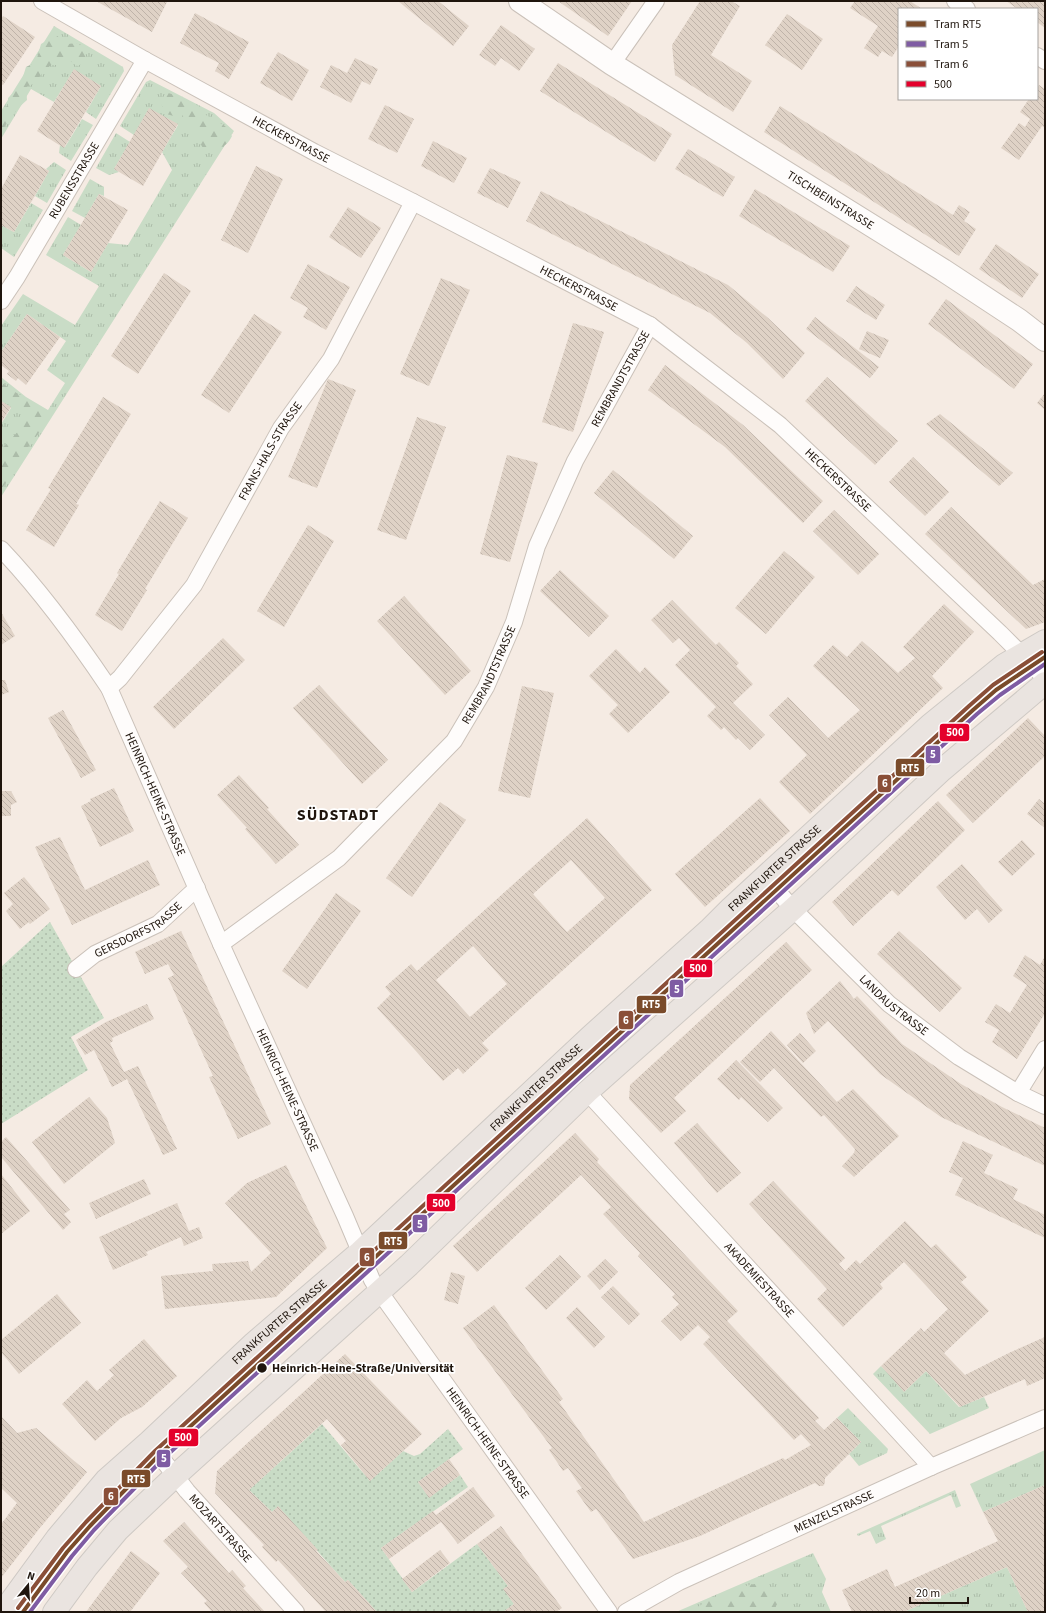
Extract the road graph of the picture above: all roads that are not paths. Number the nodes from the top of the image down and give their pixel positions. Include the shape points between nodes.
1 (42, 1) edge
2 (520, 1) edge
3 (656, 1) edge
4 (955, 1) edge
5 (966, 8) edge
6 (145, 60) junction
7 (612, 64) junction
8 (413, 202) junction
9 (1, 300) edge
10 (650, 325) junction
11 (1045, 340) edge
12 (1, 549) edge
13 (1045, 642) edge
14 (1022, 654) junction
15 (1045, 678) edge
16 (1045, 683) edge
17 (109, 688) junction
18 (765, 877) junction
19 (197, 888) junction
20 (793, 909) junction
21 (221, 944) junction
22 (76, 969) dead end
23 (1045, 1049) edge
24 (587, 1092) junction
25 (1018, 1092) junction
26 (1045, 1106) edge
27 (360, 1252) junction
28 (379, 1291) junction
29 (1045, 1418) edge
30 (149, 1442) junction
31 (931, 1467) junction
32 (175, 1476) junction
33 (3, 1612) edge
34 (54, 1612) edge
35 (296, 1612) edge
36 (609, 1612) edge
37 (626, 1612) edge

1 - 6 street, HECKERSTRASSE
2 - 7 main road, TISCHBEINSTRASSE
3 - 7 street
4 - 5 street
6 - 8 street, HECKERSTRASSE via 314,152
6 - 9 street, RUBENSSTRASSE
7 - 11 main road, TISCHBEINSTRASSE via 943,270
8 - 10 street, HECKERSTRASSE
8 - 17 street, FRANS-HALS-STRASSE via 331,359 281,428 194,585 120,678
10 - 14 street, HECKERSTRASSE via 780,425
10 - 21 street, REMBRANDTSTRASSE via 575,461 537,546 514,622 486,687 454,741 339,858
12 - 17 street, HEINRICH-HEINE-STRASSE via 48,603
13 - 14 main road, FRANKFURTER STRASSE
14 - 15 street, HECKERSTRASSE
14 - 18 main road, FRANKFURTER STRASSE via 1004,665 930,725
16 - 20 main road via 942,770
17 - 19 street, HEINRICH-HEINE-STRASSE
18 - 20 street, LANDAUSTRASSE
18 - 27 main road, FRANKFURTER STRASSE via 590,1036
19 - 21 street, HEINRICH-HEINE-STRASSE
19 - 22 street, GERSDORFSTRASSE via 158,924 95,954
20 - 24 main road
20 - 25 street, LANDAUSTRASSE via 889,1004 959,1057
21 - 27 street, HEINRICH-HEINE-STRASSE
23 - 25 street
24 - 28 main road
24 - 31 street, AKADEMIESTRASSE
25 - 26 street, LANDAUSTRASSE
27 - 28 street, HEINRICH-HEINE-STRASSE
27 - 30 main road, FRANKFURTER STRASSE via 254,1344
28 - 32 main road
28 - 36 street, HEINRICH-HEINE-STRASSE
29 - 31 street, MENZELSTRASSE
30 - 32 street, MOZARTSTRASSE
30 - 33 main road, FRANKFURTER STRASSE via 106,1480 57,1538
31 - 37 street, MENZELSTRASSE via 679,1582
32 - 34 main road via 118,1530
32 - 35 street, MOZARTSTRASSE

